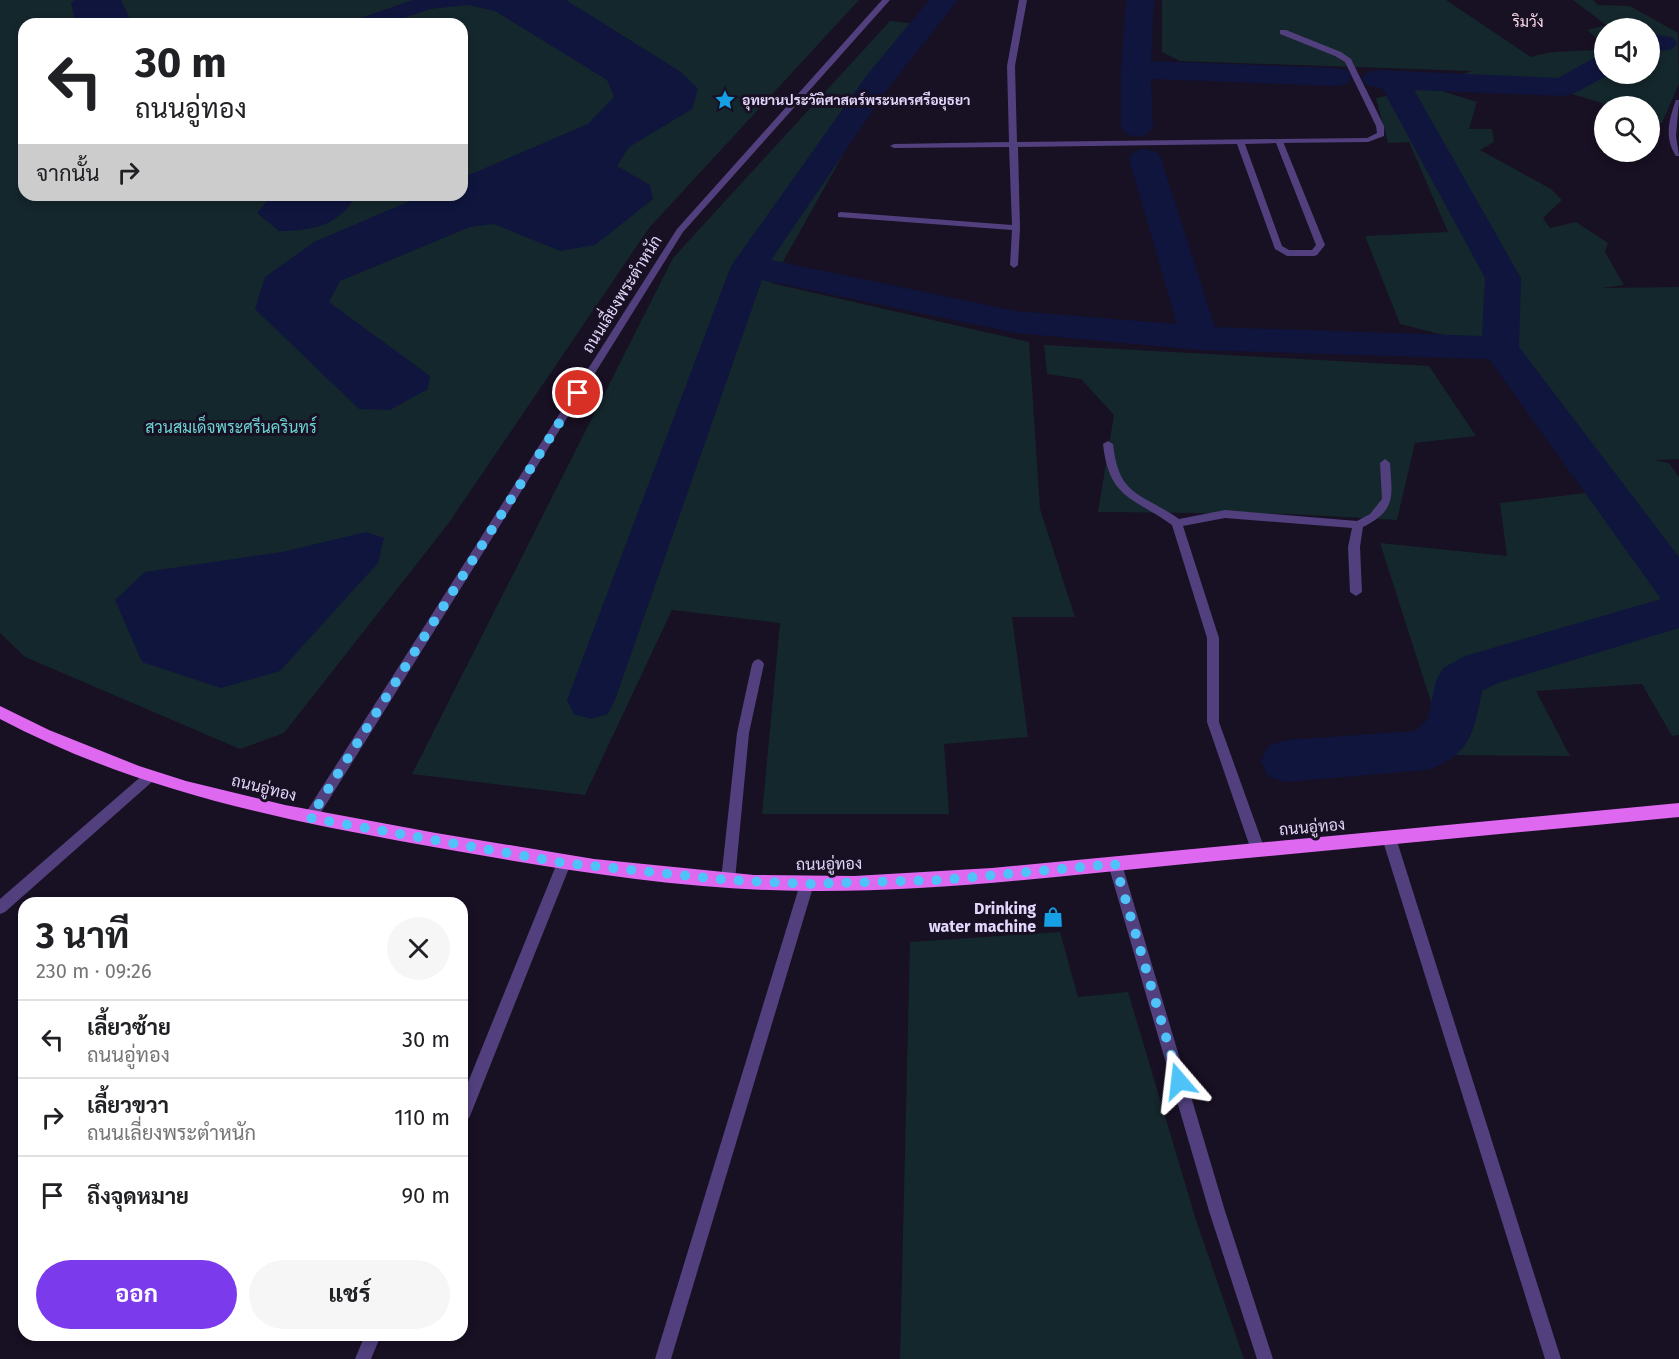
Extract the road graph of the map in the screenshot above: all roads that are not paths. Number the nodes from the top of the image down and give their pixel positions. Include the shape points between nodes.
1 (886, 0) edge
2 (1023, 0) edge
3 (1283, 32) dead end
4 (1679, 102) edge
5 (1279, 141) junction
6 (1240, 142) junction
7 (1014, 144) junction
8 (894, 146) dead end
9 (1679, 154) edge
10 (841, 215) dead end
11 (1016, 228) junction
12 (1014, 265) dead end
13 (1108, 444) dead end
14 (1385, 463) dead end
15 (1177, 523) junction
16 (1358, 525) junction
17 (1356, 592) dead end
18 (758, 664) dead end
19 (0, 712) edge
20 (148, 777) junction
21 (1679, 810) edge
22 (310, 818) junction
23 (1389, 838) junction
24 (1258, 850) junction
25 (564, 863) junction
26 (1115, 864) junction
27 (728, 880) junction
28 (807, 884) junction
29 (0, 908) edge
30 (468, 1101) edge
31 (370, 1341) edge
32 (363, 1359) edge
33 (663, 1359) edge
34 (1265, 1359) edge
35 (1553, 1359) edge

1 - 22 street, ถนนเลี่ยงพระตำหนัก via 680,231
2 - 7 street via 1011,66
3 - 5 street via 1338,54 1348,62 1382,134 1368,140
4 - 9 street via 1671,135
5 - 6 street
5 - 6 street via 1321,245 1314,253 1287,253 1278,247
6 - 7 street
7 - 8 street
7 - 11 street
10 - 11 street
11 - 12 street
13 - 15 street via 1113,472 1122,489
14 - 16 street via 1387,500 1374,518
15 - 16 street via 1225,514
15 - 24 street via 1213,638 1213,722
16 - 17 street via 1354,547
18 - 27 street via 743,733
19 - 20 main road, ถนนอู่ทอง via 39,735
20 - 22 main road, ถนนอู่ทอง
20 - 29 street
21 - 23 main road, ถนนอู่ทอง
22 - 25 main road, ถนนอู่ทอง
23 - 24 main road, ถนนอู่ทอง
23 - 35 street
24 - 26 main road, ถนนอู่ทอง
25 - 27 main road, ถนนอู่ทอง
25 - 30 street
26 - 28 main road, ถนนอู่ทอง via 942,880
26 - 34 street via 1217,1211
27 - 28 main road, ถนนอู่ทอง
28 - 33 street
31 - 32 street

